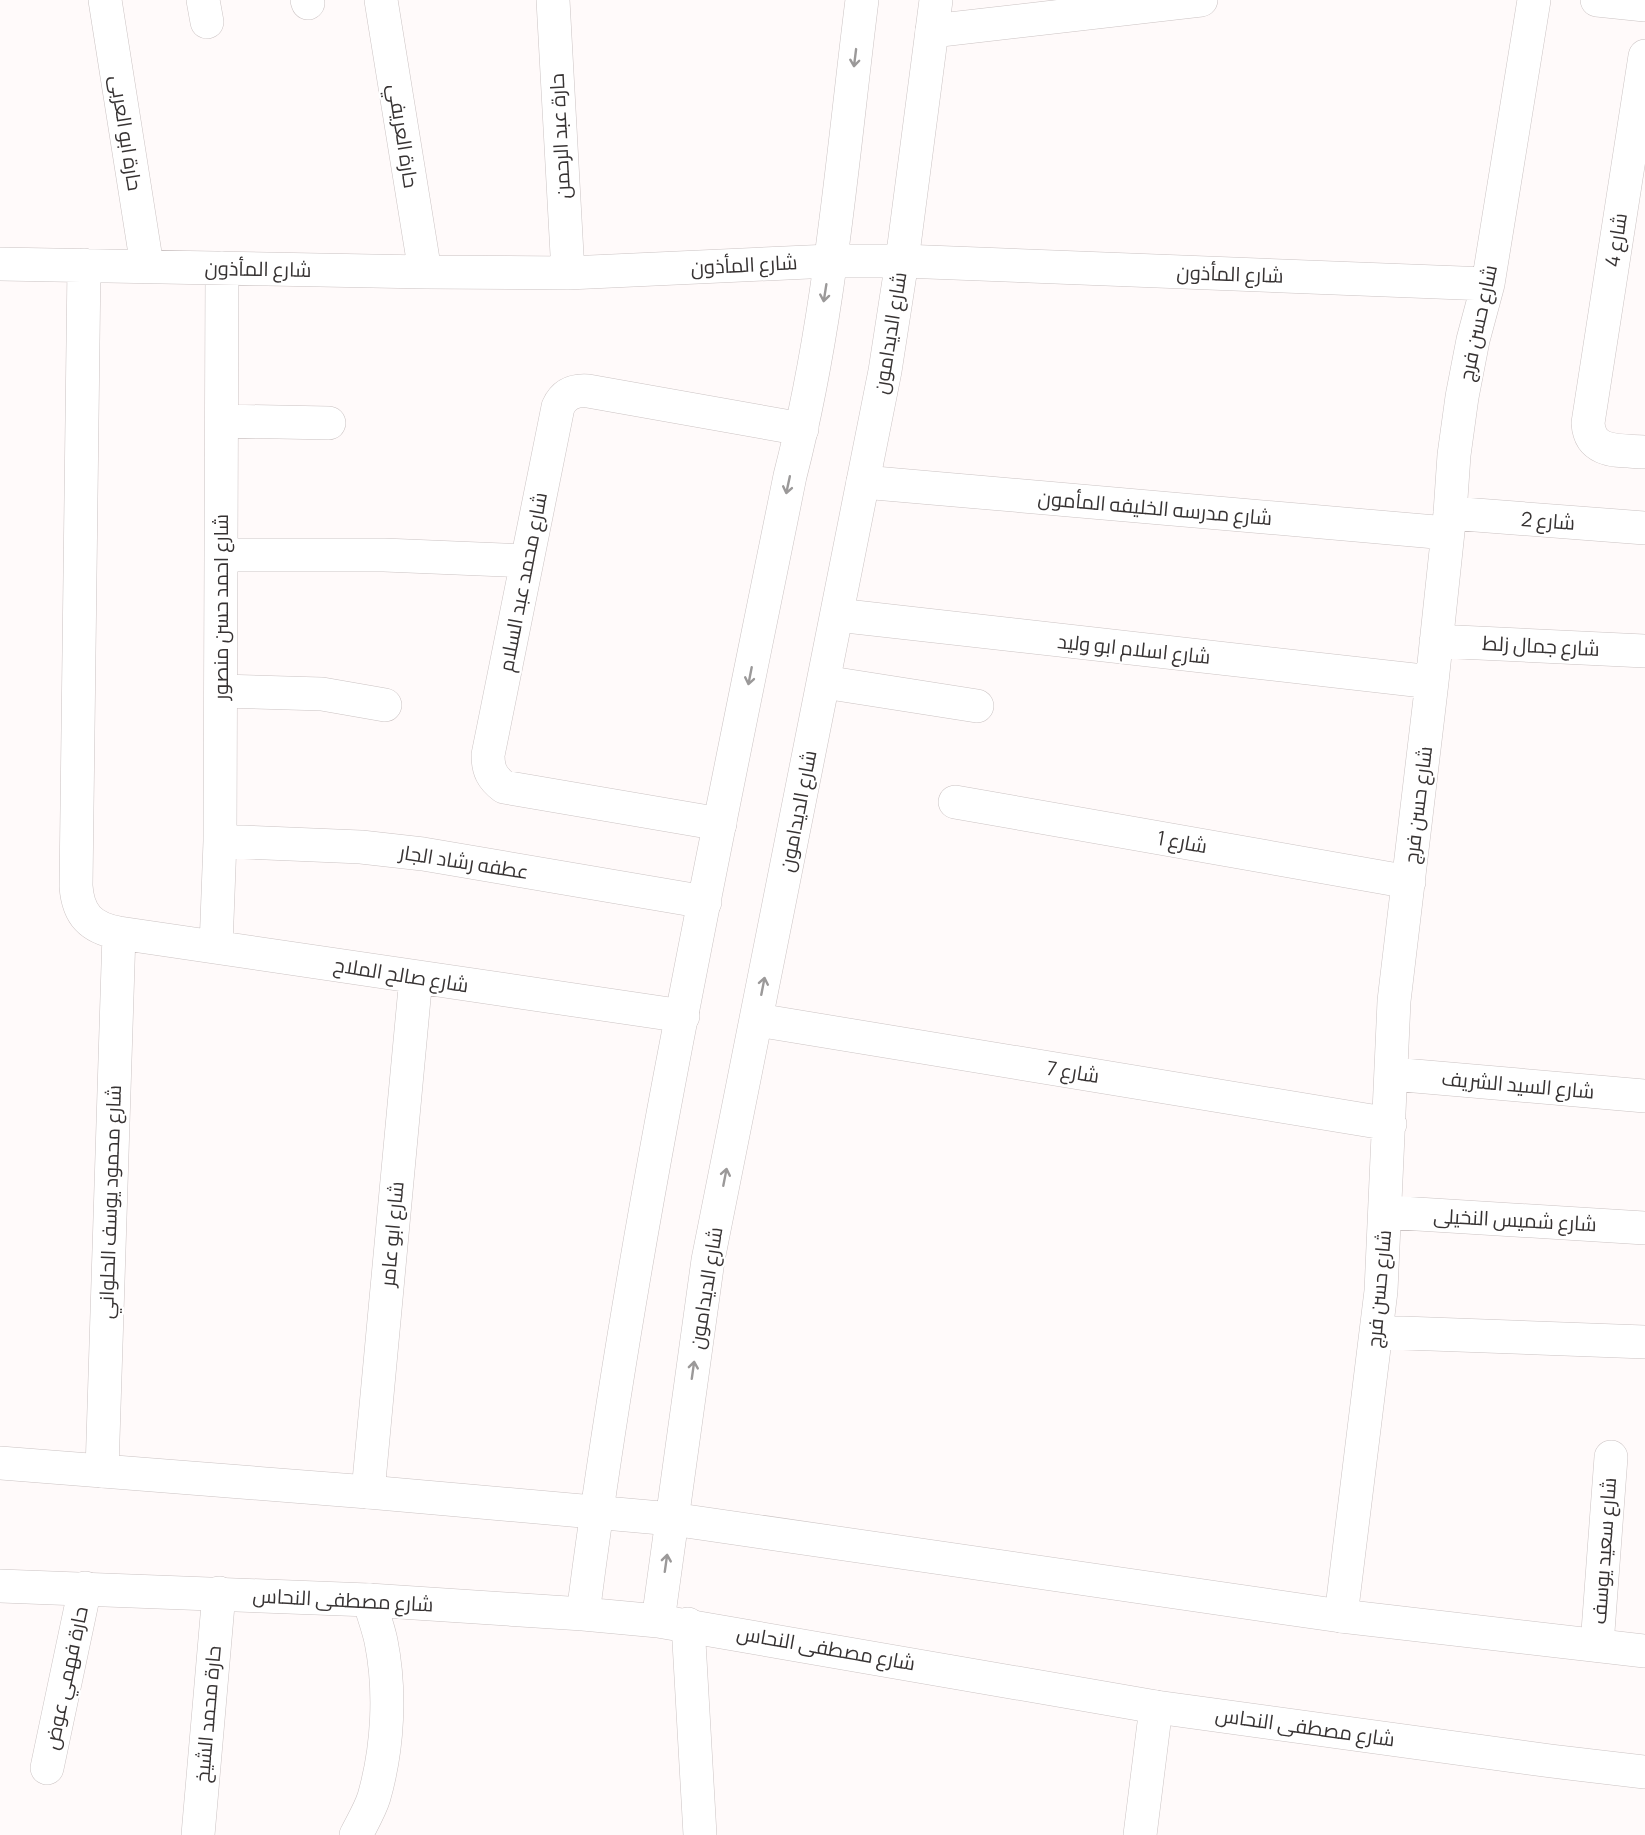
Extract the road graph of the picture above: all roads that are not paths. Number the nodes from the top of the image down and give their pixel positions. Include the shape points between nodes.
1 (105, 0) edge
2 (381, 0) edge
3 (552, 0) edge
4 (862, 0) edge
5 (1201, 0) edge
6 (1534, 0) edge
7 (1597, 0) edge
8 (1645, 5) edge
9 (934, 15) edge
10 (1645, 56) edge
11 (830, 261) junction
12 (902, 261) junction
13 (0, 264) edge
14 (84, 265) junction
15 (147, 267) junction
16 (222, 268) junction
17 (425, 272) junction
18 (568, 273) junction
19 (1488, 284) junction
20 (222, 421) junction
21 (329, 423) dead end
22 (802, 429) junction
23 (1645, 452) edge
24 (863, 482) junction
25 (1449, 523) junction
26 (1645, 528) edge
27 (222, 555) junction
28 (527, 561) junction
29 (837, 615) junction
30 (1437, 641) junction
31 (1645, 651) edge
32 (824, 682) junction
33 (1432, 682) junction
34 (221, 691) junction
35 (385, 705) dead end
36 (977, 706) dead end
37 (955, 802) dead end
38 (720, 824) junction
39 (220, 840) junction
40 (1409, 882) junction
41 (705, 902) junction
42 (119, 933) junction
43 (216, 947) junction
44 (416, 977) junction
45 (683, 1016) junction
46 (757, 1020) junction
47 (1392, 1074) junction
48 (1645, 1096) edge
49 (1389, 1124) junction
50 (1385, 1212) junction
51 (1645, 1228) edge
52 (1376, 1332) junction
53 (1645, 1342) edge
54 (1611, 1457) dead end
55 (0, 1463) edge
56 (102, 1471) junction
57 (368, 1492) junction
58 (597, 1511) junction
59 (672, 1519) junction
60 (0, 1586) edge
61 (85, 1588) junction
62 (219, 1593) junction
63 (369, 1600) junction
64 (584, 1614) junction
65 (1341, 1616) junction
66 (673, 1623) junction
67 (1596, 1645) junction
68 (1645, 1651) edge
69 (1156, 1707) junction
70 (47, 1768) dead end
71 (1645, 1772) edge
72 (198, 1835) edge
73 (356, 1835) edge
74 (700, 1835) edge
75 (1140, 1835) edge

1 - 15 street, حارة ابو العربى
2 - 17 street, حارة العريفي
3 - 18 street, حارة عبد الرحمن
4 -> 11 street
5 - 9 street
6 - 19 street, شارع حسن فرج
7 - 8 street
9 - 12 street, شارع الديدامون
10 - 23 street, شارع 4 via 1588,423 1588,432 1598,445
11 - 12 street, شارع المأذون
11 - 18 street, شارع المأذون
11 -> 22 street
12 - 19 street, شارع المأذون
12 - 24 street, شارع الديدامون
13 - 14 street, شارع المأذون
14 - 15 street, شارع المأذون
14 - 42 street, شارع صالح الملاح via 75,886 77,900 92,923
15 - 16 street, شارع المأذون
16 - 17 street, شارع المأذون
16 - 20 street, شارع احمد حسن منصور
17 - 18 street, شارع المأذون
19 - 25 street, شارع حسن فرج via 1462,397
20 - 21 street
20 - 27 street, شارع احمد حسن منصور
22 - 28 street, شارع محمد عبد السلام via 588,391 574,392 558,407
22 -> 38 street
24 - 25 street, شارع مدرسه الخليفه المأمون
24 - 29 street, شارع الديدامون
25 - 26 street, شارع 2
25 - 30 street, شارع حسن فرج
27 - 28 street via 384,555
27 - 34 street, شارع احمد حسن منصور
28 - 38 street, شارع محمد عبد السلام via 488,755 488,768 494,779 504,787
29 - 32 street, شارع الديدامون
29 - 33 street, شارع اسلام ابو وليد
30 - 31 street, شارع جمال زلط
30 - 33 street, شارع حسن فرج
32 - 36 street
46 -> 32 street, شارع الديدامون
33 - 40 street, شارع حسن فرج
34 - 35 street via 322,694
34 - 39 street, شارع احمد حسن منصور
37 - 40 street, شارع 1
38 - 41 street
39 - 41 street, عطفه رشاد الجار via 423,854
39 - 43 street, شارع احمد حسن منصور
40 - 47 street, شارع حسن فرج via 1394,1001
41 - 45 street
42 - 43 street, شارع صالح الملاح
42 - 56 street, شارع محمود يوسف الحلواني
43 - 44 street, شارع صالح الملاح
44 - 45 street, شارع صالح الملاح
44 - 57 street, شارع ابو عامر
45 - 58 street via 639,1249
46 - 49 street, شارع 7
59 -> 46 street, شارع الديدامون via 708,1260
47 - 48 street, شارع السيد الشريف
47 - 49 street, شارع حسن فرج
49 - 50 street, شارع حسن فرج
50 - 51 street, شارع شميس النخيلى
50 - 52 street, شارع حسن فرج
52 - 53 street
52 - 65 street, شارع حسن فرج
54 - 67 street, شارع سعيد يوسف
55 - 56 street
56 - 57 street
57 - 58 street
58 - 59 street
58 - 64 street
59 - 65 street
66 -> 59 street, شارع الديدامون
60 - 61 street, شارع مصطفى النحاس
61 - 62 street, شارع مصطفى النحاس
61 - 70 street, حارة فهمي عوض
62 - 63 street, شارع مصطفى النحاس
62 - 72 street, حارة محمد الشيخ
63 - 64 street, شارع مصطفى النحاس
63 - 73 street via 381,1641 386,1720 373,1799
64 - 66 street, شارع مصطفى النحاس
65 - 67 street
66 - 69 street, شارع مصطفى النحاس
66 - 74 street, شارع الديدامون
67 - 68 street
69 - 71 street, شارع مصطفى النحاس
69 - 75 street

